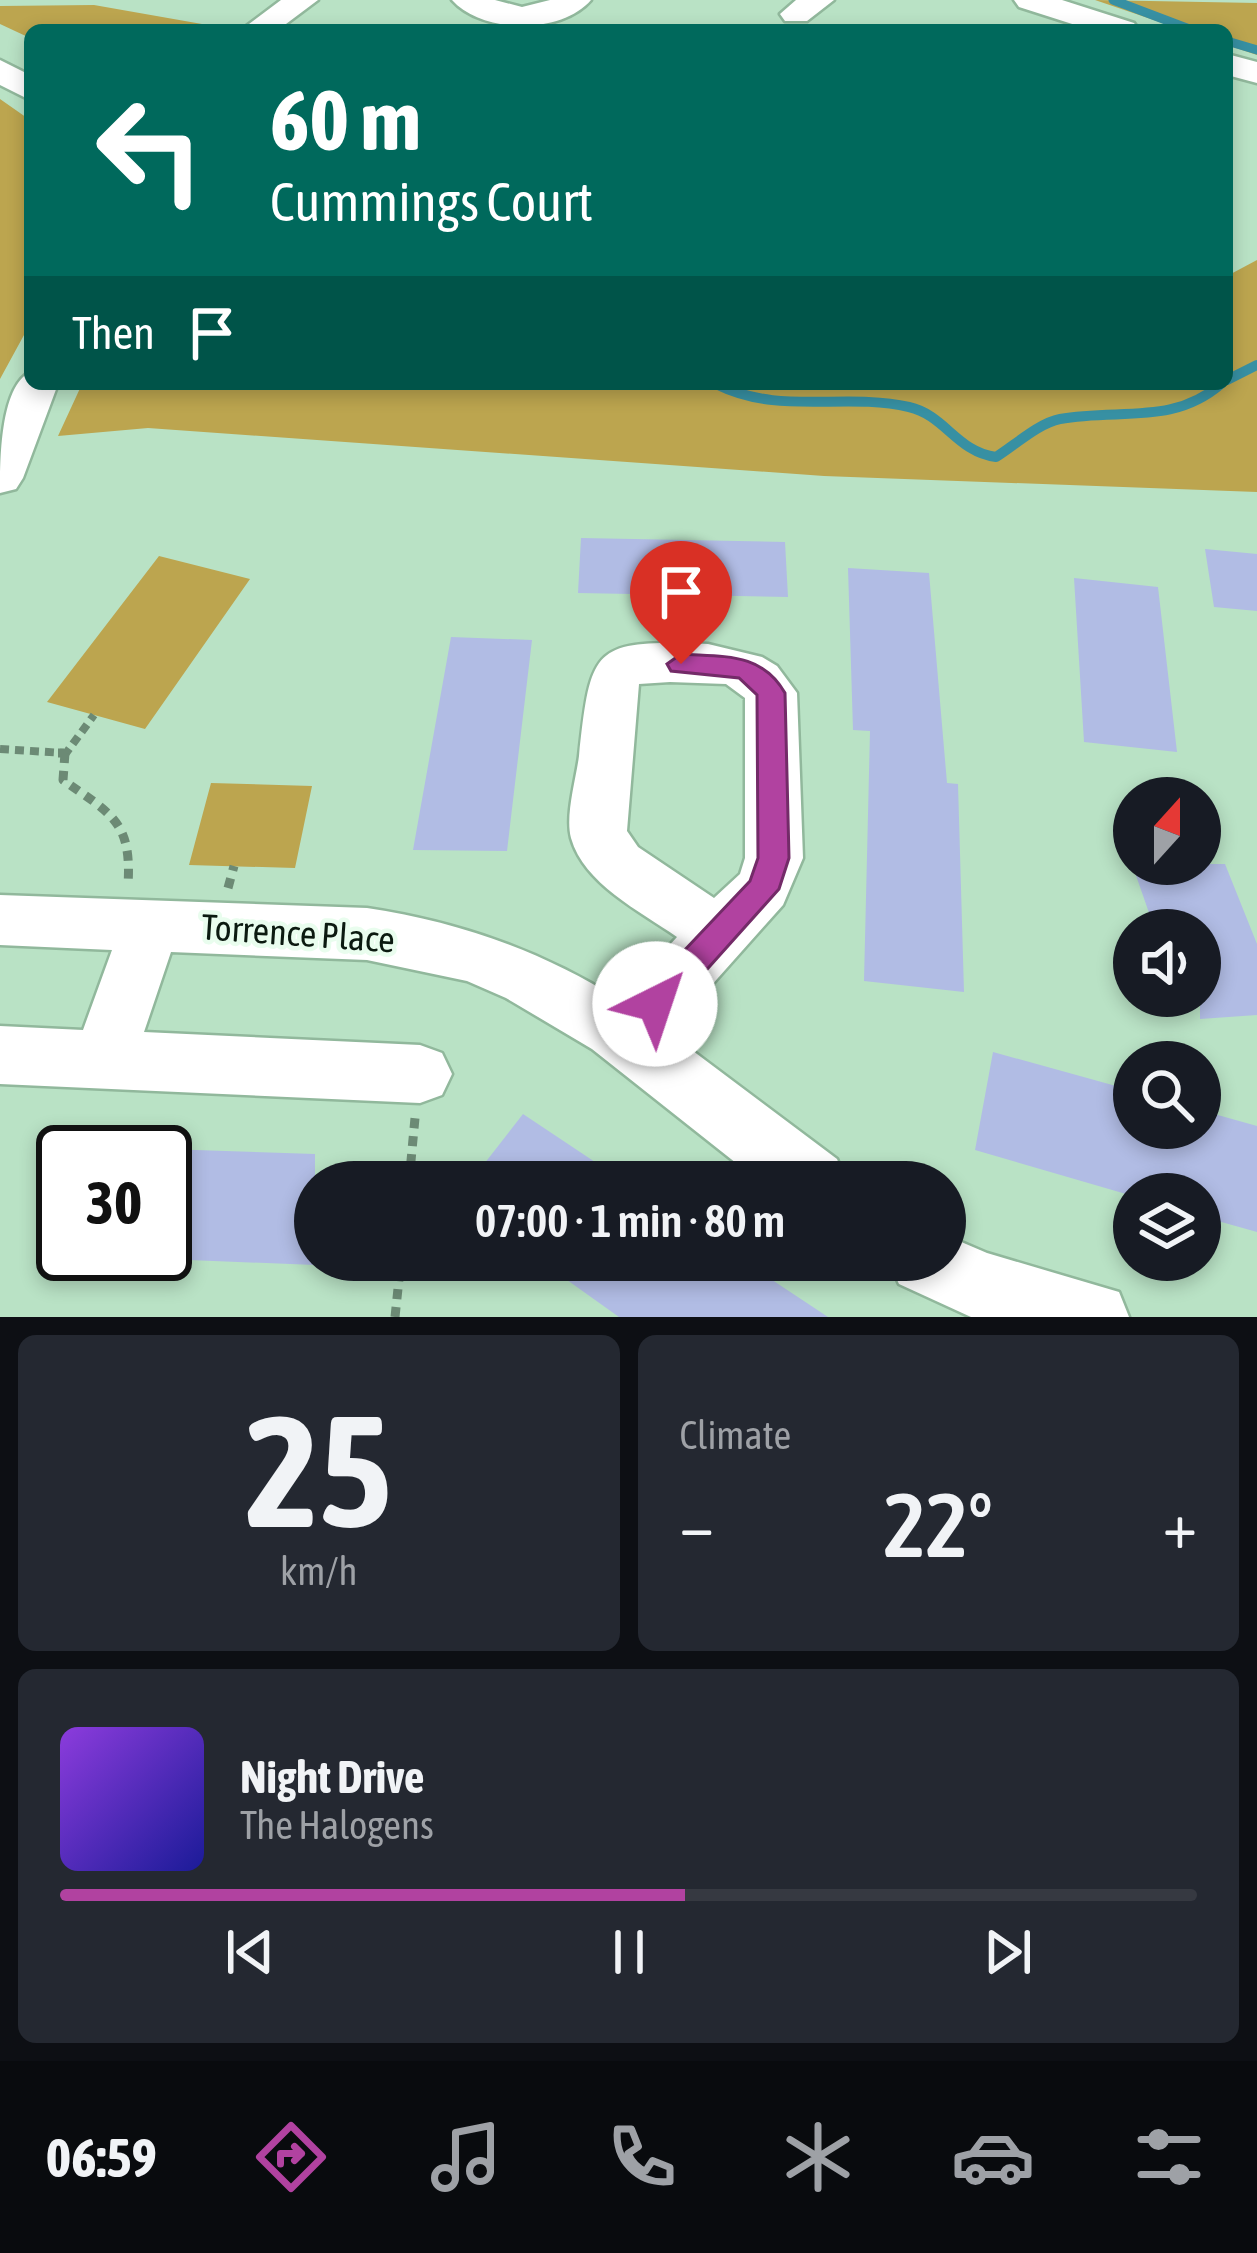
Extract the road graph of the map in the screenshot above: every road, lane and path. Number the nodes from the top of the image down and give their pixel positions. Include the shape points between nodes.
1 (302, 0) edge
2 (467, 0) edge
3 (575, 0) edge
4 (1030, 0) edge
5 (266, 24) edge
6 (1104, 24) edge
7 (35, 390) edge
8 (0, 478) edge
9 (94, 715) dead end
10 (0, 749) edge
11 (64, 753) junction
12 (0, 920) edge
13 (135, 924) junction
14 (718, 932) junction
15 (624, 1039) junction
16 (0, 1054) edge
17 (104, 1059) junction
18 (420, 1074) joint
19 (411, 1161) edge
20 (785, 1161) edge
21 (966, 1279) edge
22 (399, 1281) edge
23 (395, 1317) edge
24 (1094, 1317) edge

1 - 5 street
2 - 3 street via 520,20
4 - 6 street
7 - 8 street
9 - 11 path
10 - 11 path
11 - 13 path via 63,781 114,812 127,837
12 - 13 street, Torrence Place
13 - 15 street, Torrence Place via 419,941 532,981
13 - 17 street
14 - 14 street via 763,889 774,858 771,693 761,679 728,665 633,664 613,681 598,835 618,864
14 - 15 street
15 - 20 street, Torrence Place
16 - 17 street
17 - 18 street
18 - 19 path
21 - 24 street
22 - 23 path

